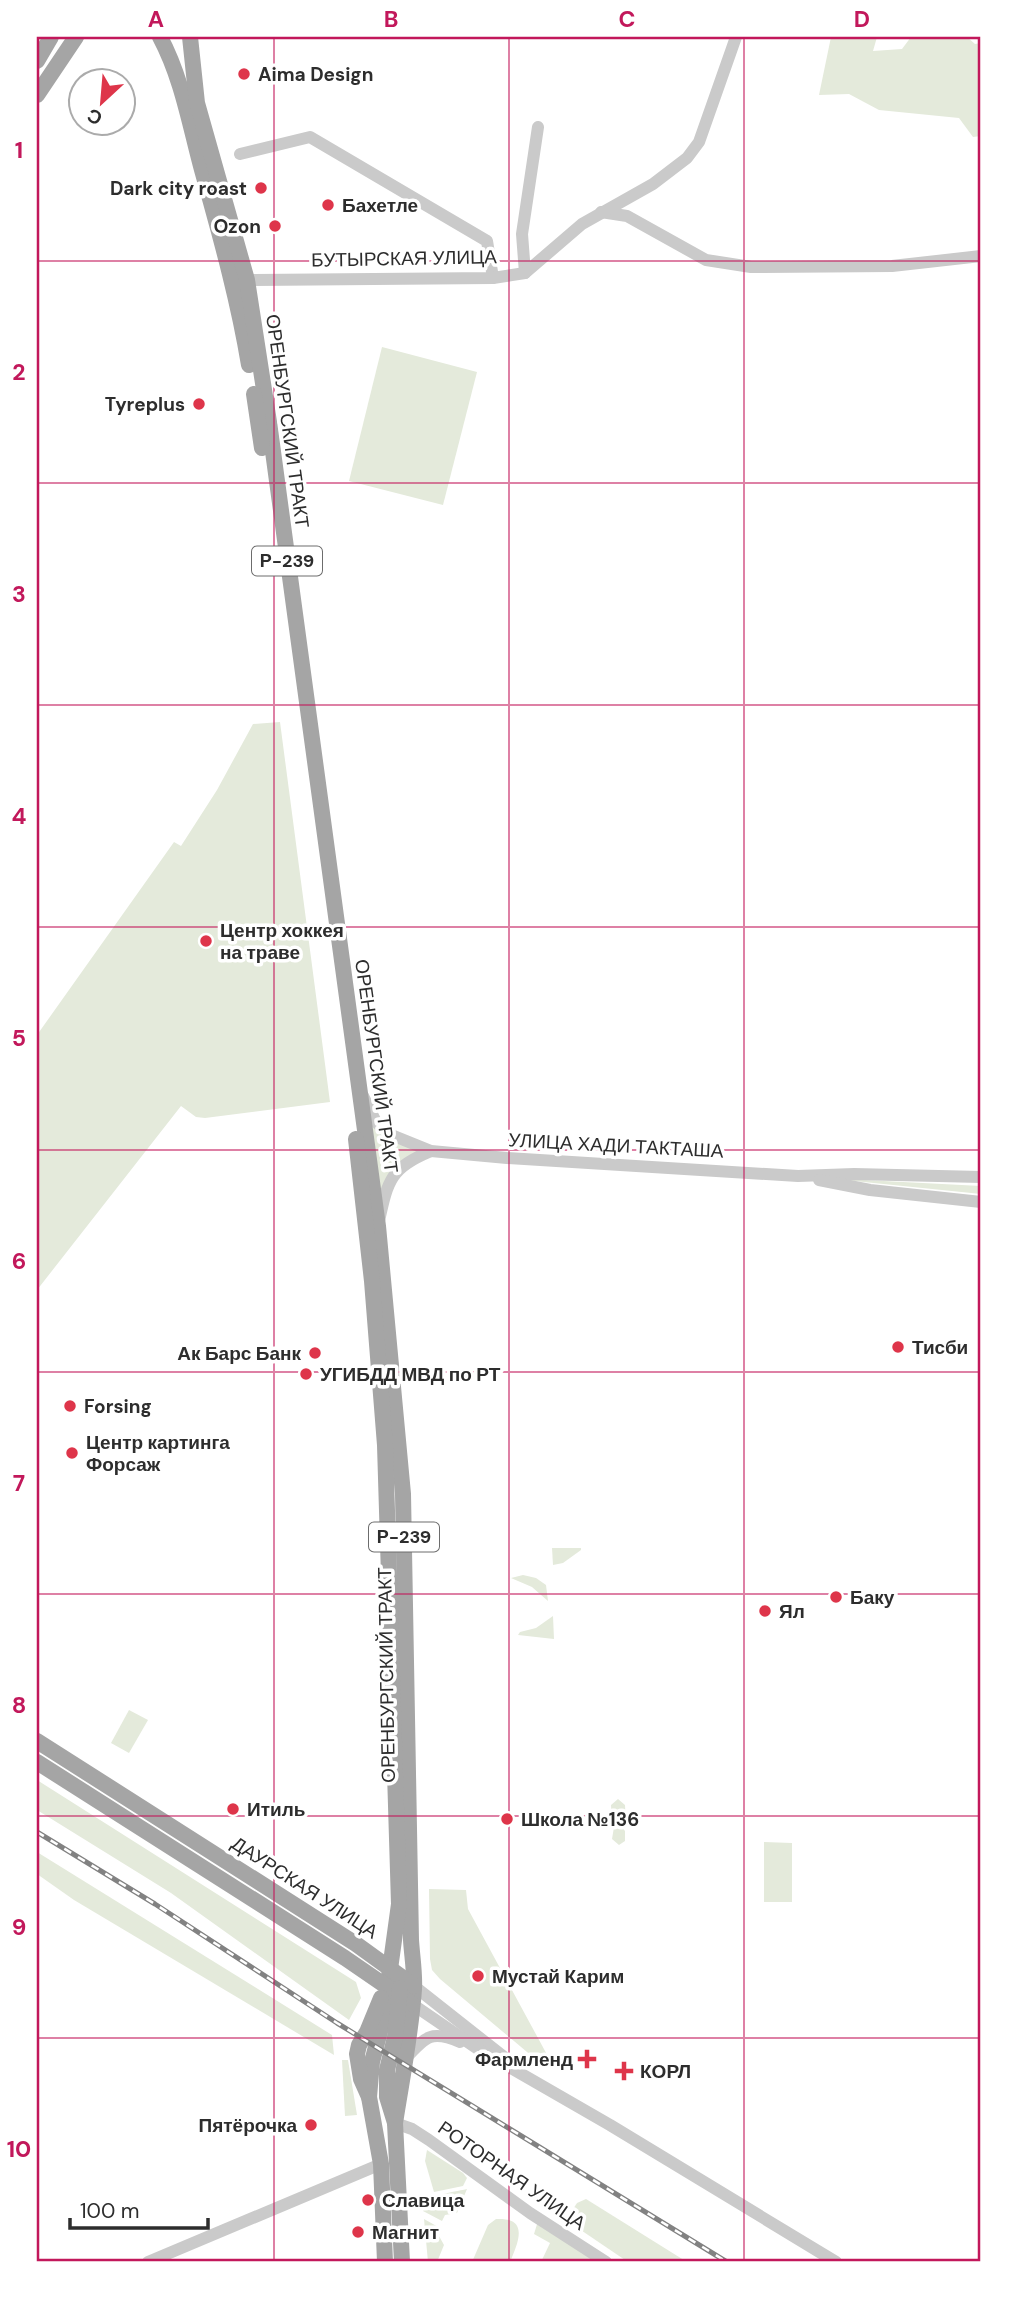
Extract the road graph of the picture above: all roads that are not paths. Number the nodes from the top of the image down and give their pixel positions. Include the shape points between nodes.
1 (51, 37) edge
2 (76, 37) edge
3 (159, 37) edge
4 (190, 37) edge
5 (736, 37) edge
6 (40, 57) edge
7 (37, 95) edge
8 (538, 127) dead end
9 (240, 154) dead end
10 (601, 212) junction
11 (981, 256) edge
12 (525, 272) junction
13 (493, 278) junction
14 (247, 281) junction
15 (359, 1090) junction
16 (431, 1151) junction
17 (798, 1176) junction
18 (981, 1177) edge
19 (981, 1202) edge
20 (378, 1226) junction
21 (37, 1741) edge
22 (37, 1762) edge
23 (389, 1967) junction
24 (386, 1986) junction
25 (409, 1996) junction
26 (478, 2049) junction
27 (407, 2057) junction
28 (540, 2085) junction
29 (395, 2123) junction
30 (381, 2164) junction
31 (148, 2262) edge
32 (386, 2262) edge
33 (402, 2262) edge
34 (606, 2262) edge
35 (836, 2262) edge

1 - 6 main road
2 - 7 main road
3 - 23 main road, ОРЕНБУРГСКИЙ ТРАКТ / Р-239 via 179,85 225,246 249,362 352,1105 385,1446 399,1904
4 - 14 main road, ОРЕНБУРГСКИЙ ТРАКТ / Р-239 via 197,103
5 - 10 street, БУТЫРСКАЯ УЛИЦА via 699,142 687,158 653,184
8 - 12 street via 522,234
9 - 13 street via 310,137 487,241
10 - 11 street via 627,216 706,260 751,267 892,266
10 - 12 street, БУТЫРСКАЯ УЛИЦА
12 - 13 street, БУТЫРСКАЯ УЛИЦА
13 - 14 street, БУТЫРСКАЯ УЛИЦА
14 - 15 main road, ОРЕНБУРГСКИЙ ТРАКТ / Р-239
15 - 16 street, УЛИЦА ХАДИ ТАКТАША via 376,1122 389,1134
15 - 20 main road, ОРЕНБУРГСКИЙ ТРАКТ / Р-239
16 - 17 street, УЛИЦА ХАДИ ТАКТАША
16 - 20 street via 399,1168 390,1181
17 - 18 street, УЛИЦА ХАДИ ТАКТАША
17 - 19 street, УЛИЦА ХАДИ ТАКТАША via 870,1190
20 - 25 main road, ОРЕНБУРГСКИЙ ТРАКТ / Р-239 via 403,1494
21 - 23 main road, ДАУРСКАЯ УЛИЦА
22 - 24 main road, ДАУРСКАЯ УЛИЦА
23 - 24 main road, ОРЕНБУРГСКИЙ ТРАКТ
23 - 25 main road, ДАУРСКАЯ УЛИЦА
24 - 25 main road, ДАУРСКАЯ УЛИЦА
24 - 30 main road, ОРЕНБУРГСКИЙ ТРАКТ via 369,2097
25 - 26 street, ДАУРСКАЯ УЛИЦА
25 - 27 main road
25 - 28 street, ДАУРСКАЯ УЛИЦА
25 - 29 main road via 387,2070 387,2098
26 - 27 street via 432,2035
26 - 28 street, ДАУРСКАЯ УЛИЦА
27 - 29 main road
28 - 35 street, ДАУРСКАЯ УЛИЦА
29 - 33 main road
29 - 34 street, РОТОРНАЯ УЛИЦА via 420,2134
30 - 31 street
30 - 32 main road, ОРЕНБУРГСКИЙ ТРАКТ

